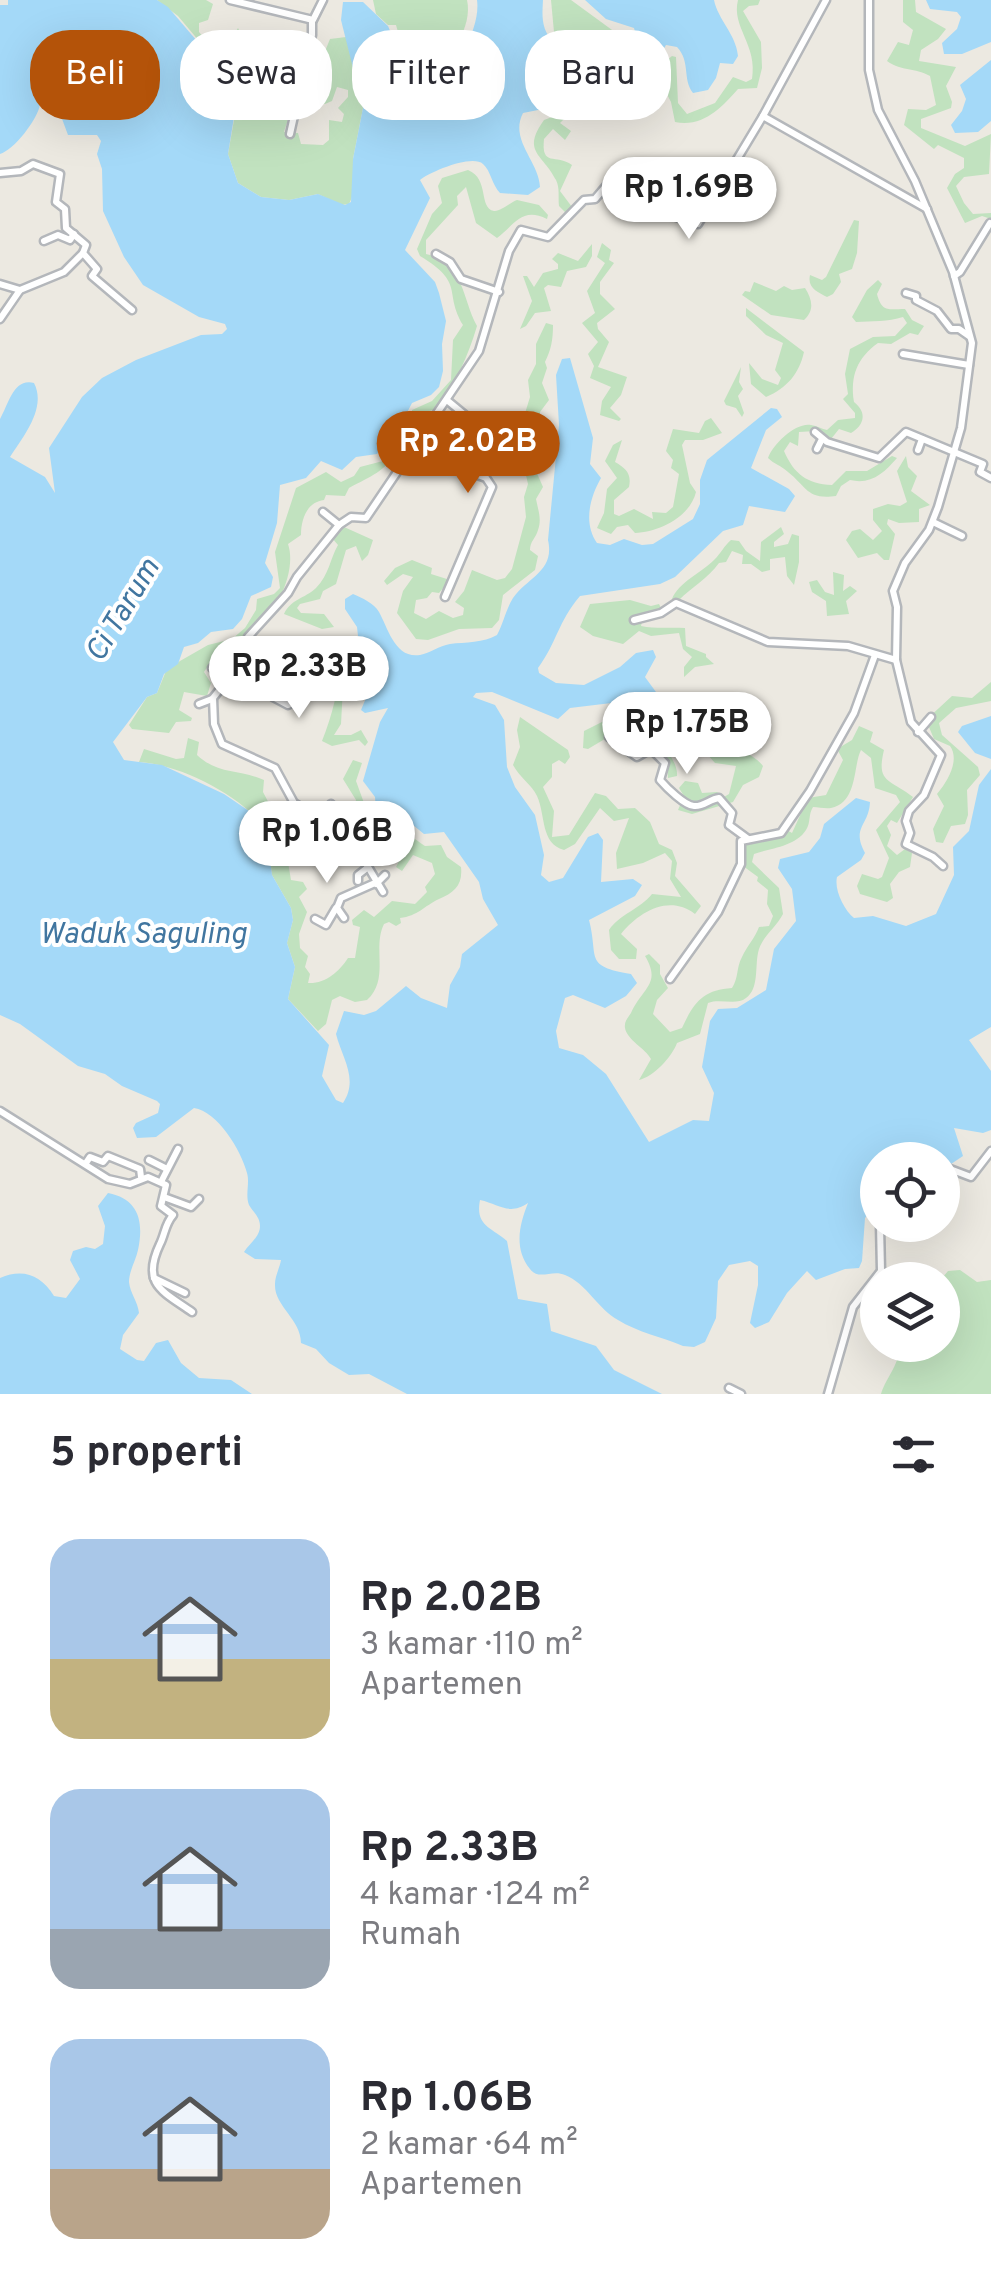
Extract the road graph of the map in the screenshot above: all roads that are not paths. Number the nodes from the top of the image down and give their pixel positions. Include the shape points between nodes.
1 (230, 0) edge
2 (323, 0) edge
3 (826, 0) edge
4 (868, 0) edge
5 (312, 20) junction
6 (763, 116) junction
7 (290, 134) dead end
8 (0, 173) edge
9 (927, 209) junction
10 (990, 223) edge
11 (74, 234) junction
12 (44, 241) dead end
13 (83, 253) junction
14 (436, 254) dead end
15 (954, 276) junction
16 (0, 284) edge
17 (20, 290) junction
18 (498, 292) junction
19 (906, 292) dead end
20 (3, 307) edge
21 (132, 310) dead end
22 (0, 319) edge
23 (971, 338) junction
24 (903, 354) dead end
25 (970, 365) junction
26 (448, 401) junction
27 (922, 439) junction
28 (817, 449) dead end
29 (918, 450) dead end
30 (955, 452) junction
31 (453, 466) dead end
32 (472, 472) junction
33 (991, 478) edge
34 (324, 512) dead end
35 (933, 522) junction
36 (339, 525) junction
37 (962, 536) dead end
38 (445, 598) dead end
39 (634, 620) dead end
40 (242, 649) junction
41 (876, 655) junction
42 (266, 657) dead end
43 (896, 660) junction
44 (212, 668) dead end
45 (233, 670) junction
46 (304, 672) dead end
47 (228, 679) junction
48 (272, 689) junction
49 (213, 698) junction
50 (198, 704) dead end
51 (931, 717) dead end
52 (918, 732) junction
53 (609, 737) dead end
54 (331, 804) dead end
55 (322, 820) junction
56 (749, 840) junction
57 (943, 866) dead end
58 (367, 868) junction
59 (385, 875) dead end
60 (358, 881) dead end
61 (376, 883) junction
62 (383, 892) dead end
63 (337, 907) junction
64 (344, 918) dead end
65 (314, 919) dead end
66 (670, 979) dead end
67 (0, 1111) edge
68 (178, 1149) dead end
69 (991, 1151) edge
70 (148, 1160) dead end
71 (86, 1163) junction
72 (167, 1169) junction
73 (960, 1173) edge
74 (141, 1178) junction
75 (161, 1182) junction
76 (164, 1197) junction
77 (199, 1199) dead end
78 (880, 1242) edge
79 (154, 1278) junction
80 (185, 1293) dead end
81 (192, 1312) dead end
82 (729, 1388) dead end
83 (742, 1394) edge
84 (828, 1394) edge

1 - 5 street
2 - 5 street
3 - 6 street
4 - 9 street via 872,88
5 - 7 street
6 - 9 street
6 - 18 street via 698,224 604,186 548,237 522,230
8 - 11 street via 33,164 60,174 57,204
9 - 15 street
10 - 15 street
11 - 12 street
11 - 13 street via 87,247
13 - 17 street via 64,272
13 - 21 street via 97,269 92,276
14 - 18 street via 462,280
15 - 23 street
16 - 17 street
17 - 20 street
18 - 26 street via 479,351
19 - 23 street
20 - 22 street
23 - 25 street
24 - 25 street
25 - 30 street
26 - 32 street via 481,434
26 - 36 street via 366,518 351,516
27 - 28 street via 906,432 879,458 818,435
27 - 29 street
27 - 30 street
30 - 33 street via 983,464 980,472
30 - 35 street
31 - 32 street
32 - 38 street via 492,487
34 - 36 street
35 - 37 street
35 - 43 street via 893,586
36 - 40 street
39 - 41 street via 676,603 768,642 838,645
40 - 42 street
40 - 45 street
40 - 48 street via 277,670
41 - 43 street
41 - 56 street via 854,713 786,829
43 - 52 street
44 - 47 street
45 - 47 street
45 - 48 street
46 - 48 street via 312,676 307,692 292,704 275,699
47 - 49 street
49 - 50 street
49 - 55 street via 222,744 275,768 294,803
51 - 52 street
52 - 57 street via 941,760 909,810 906,844
53 - 56 street via 638,757 651,749 665,764 660,780 687,805 719,798 732,813 729,825
54 - 55 street
55 - 58 street via 339,845 352,840
56 - 66 street via 741,842 741,862 714,920
58 - 60 street
58 - 61 street
59 - 61 street
61 - 62 street
61 - 63 street via 342,898
63 - 64 street
63 - 65 street via 326,925
67 - 71 street
68 - 72 street
69 - 73 street via 971,1177
70 - 72 street
71 - 74 street via 114,1181
71 - 74 street via 108,1156 140,1169
72 - 75 street
74 - 75 street
75 - 76 street via 167,1186
76 - 77 street via 191,1207
76 - 79 street via 161,1207 173,1216 154,1253
78 - 84 street via 881,1271 848,1318
79 - 80 street
79 - 81 street via 160,1292
82 - 83 street

